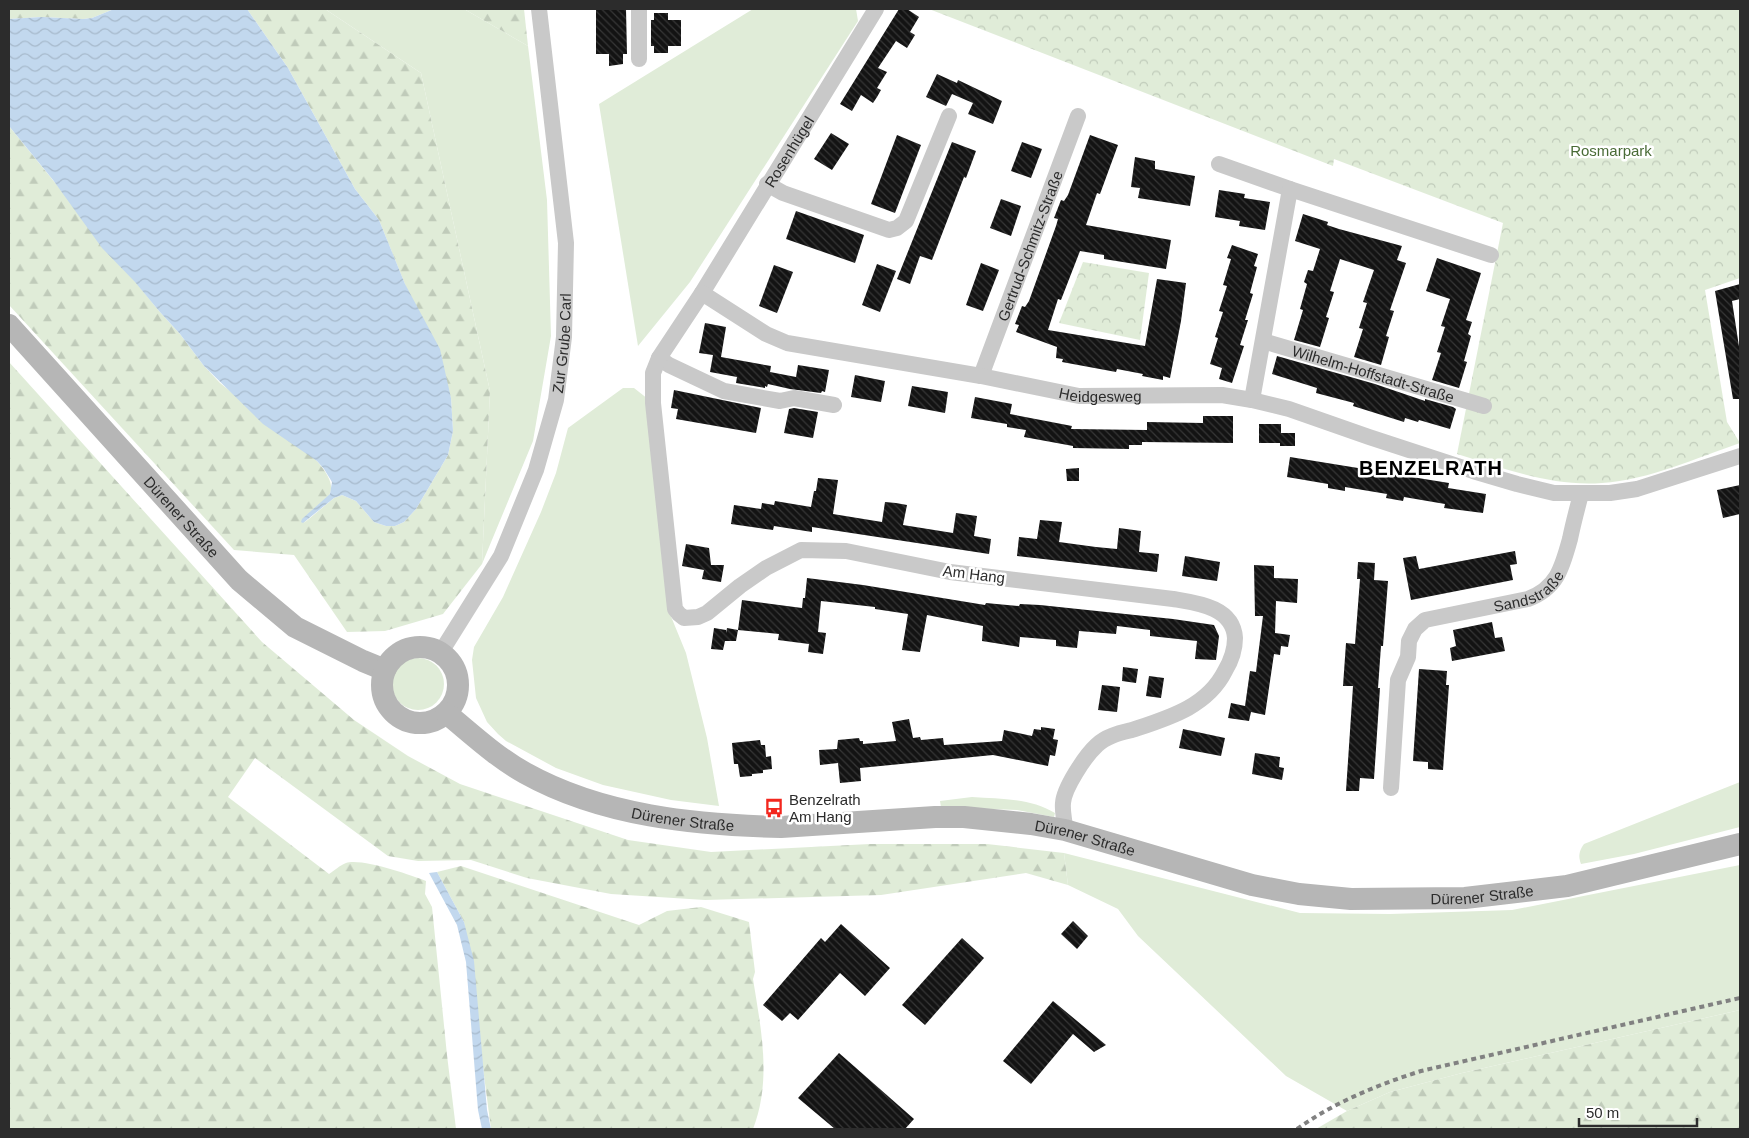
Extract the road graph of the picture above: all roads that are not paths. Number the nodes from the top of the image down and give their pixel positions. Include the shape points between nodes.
1 (539, 9) edge
2 (638, 9) edge
3 (876, 9) edge
4 (639, 59) dead end
5 (949, 116) dead end
6 (1078, 116) dead end
7 (1219, 164) dead end
8 (767, 184) junction
9 (1290, 188) junction
10 (1492, 255) dead end
11 (702, 293) junction
12 (9, 325) edge
13 (1263, 341) junction
14 (656, 365) junction
15 (981, 376) junction
16 (1252, 400) junction
17 (834, 405) dead end
18 (1484, 406) dead end
19 (1740, 456) edge
20 (1581, 494) junction
21 (441, 652) junction
22 (385, 670) junction
23 (446, 713) junction
24 (1391, 788) dead end
25 (1065, 830) junction
26 (1740, 844) edge

1 - 21 street, Zur Grube Carl via 566,243 564,337 556,400 536,470 501,556
2 - 4 street
3 - 8 street, Rosenhügel
5 - 8 street via 906,221 897,228 889,230 783,193
6 - 15 street, Gertrud-Schmitz-Straße
7 - 9 street
8 - 11 street, Rosenhügel
9 - 10 street
9 - 13 street
11 - 14 street
11 - 15 street, Heidgesweg via 766,334 787,343
12 - 22 main road, Dürener Straße via 239,580 295,627
13 - 16 street
13 - 18 street, Wilhelm-Hoffstadt-Straße
14 - 17 street via 669,365 724,392
14 - 25 street, Am Hang via 653,404 675,609 684,618 707,613 753,577 800,550 846,551 950,572 1173,599 1208,606 1224,615 1235,638 1230,661 1219,682 1209,694 1190,707 1098,744 1065,792
15 - 16 street, Heidgesweg via 1078,396 1222,395
16 - 20 street, Heidgesweg via 1289,409 1517,484 1554,493
19 - 20 street via 1636,489
20 - 24 street, Sandstraße via 1559,574 1540,595 1425,620 1415,629 1398,680
21 - 22 main road via 425,647 408,648 392,659
21 - 23 main road via 454,666 459,685 456,699
22 - 23 main road via 382,690 388,705 400,718 415,723 430,722
23 - 25 main road, Dürener Straße via 491,751 526,773 565,791 617,808 686,820 781,827 935,816 998,820
25 - 26 main road, Dürener Straße via 1252,885 1351,899 1465,898 1567,886

